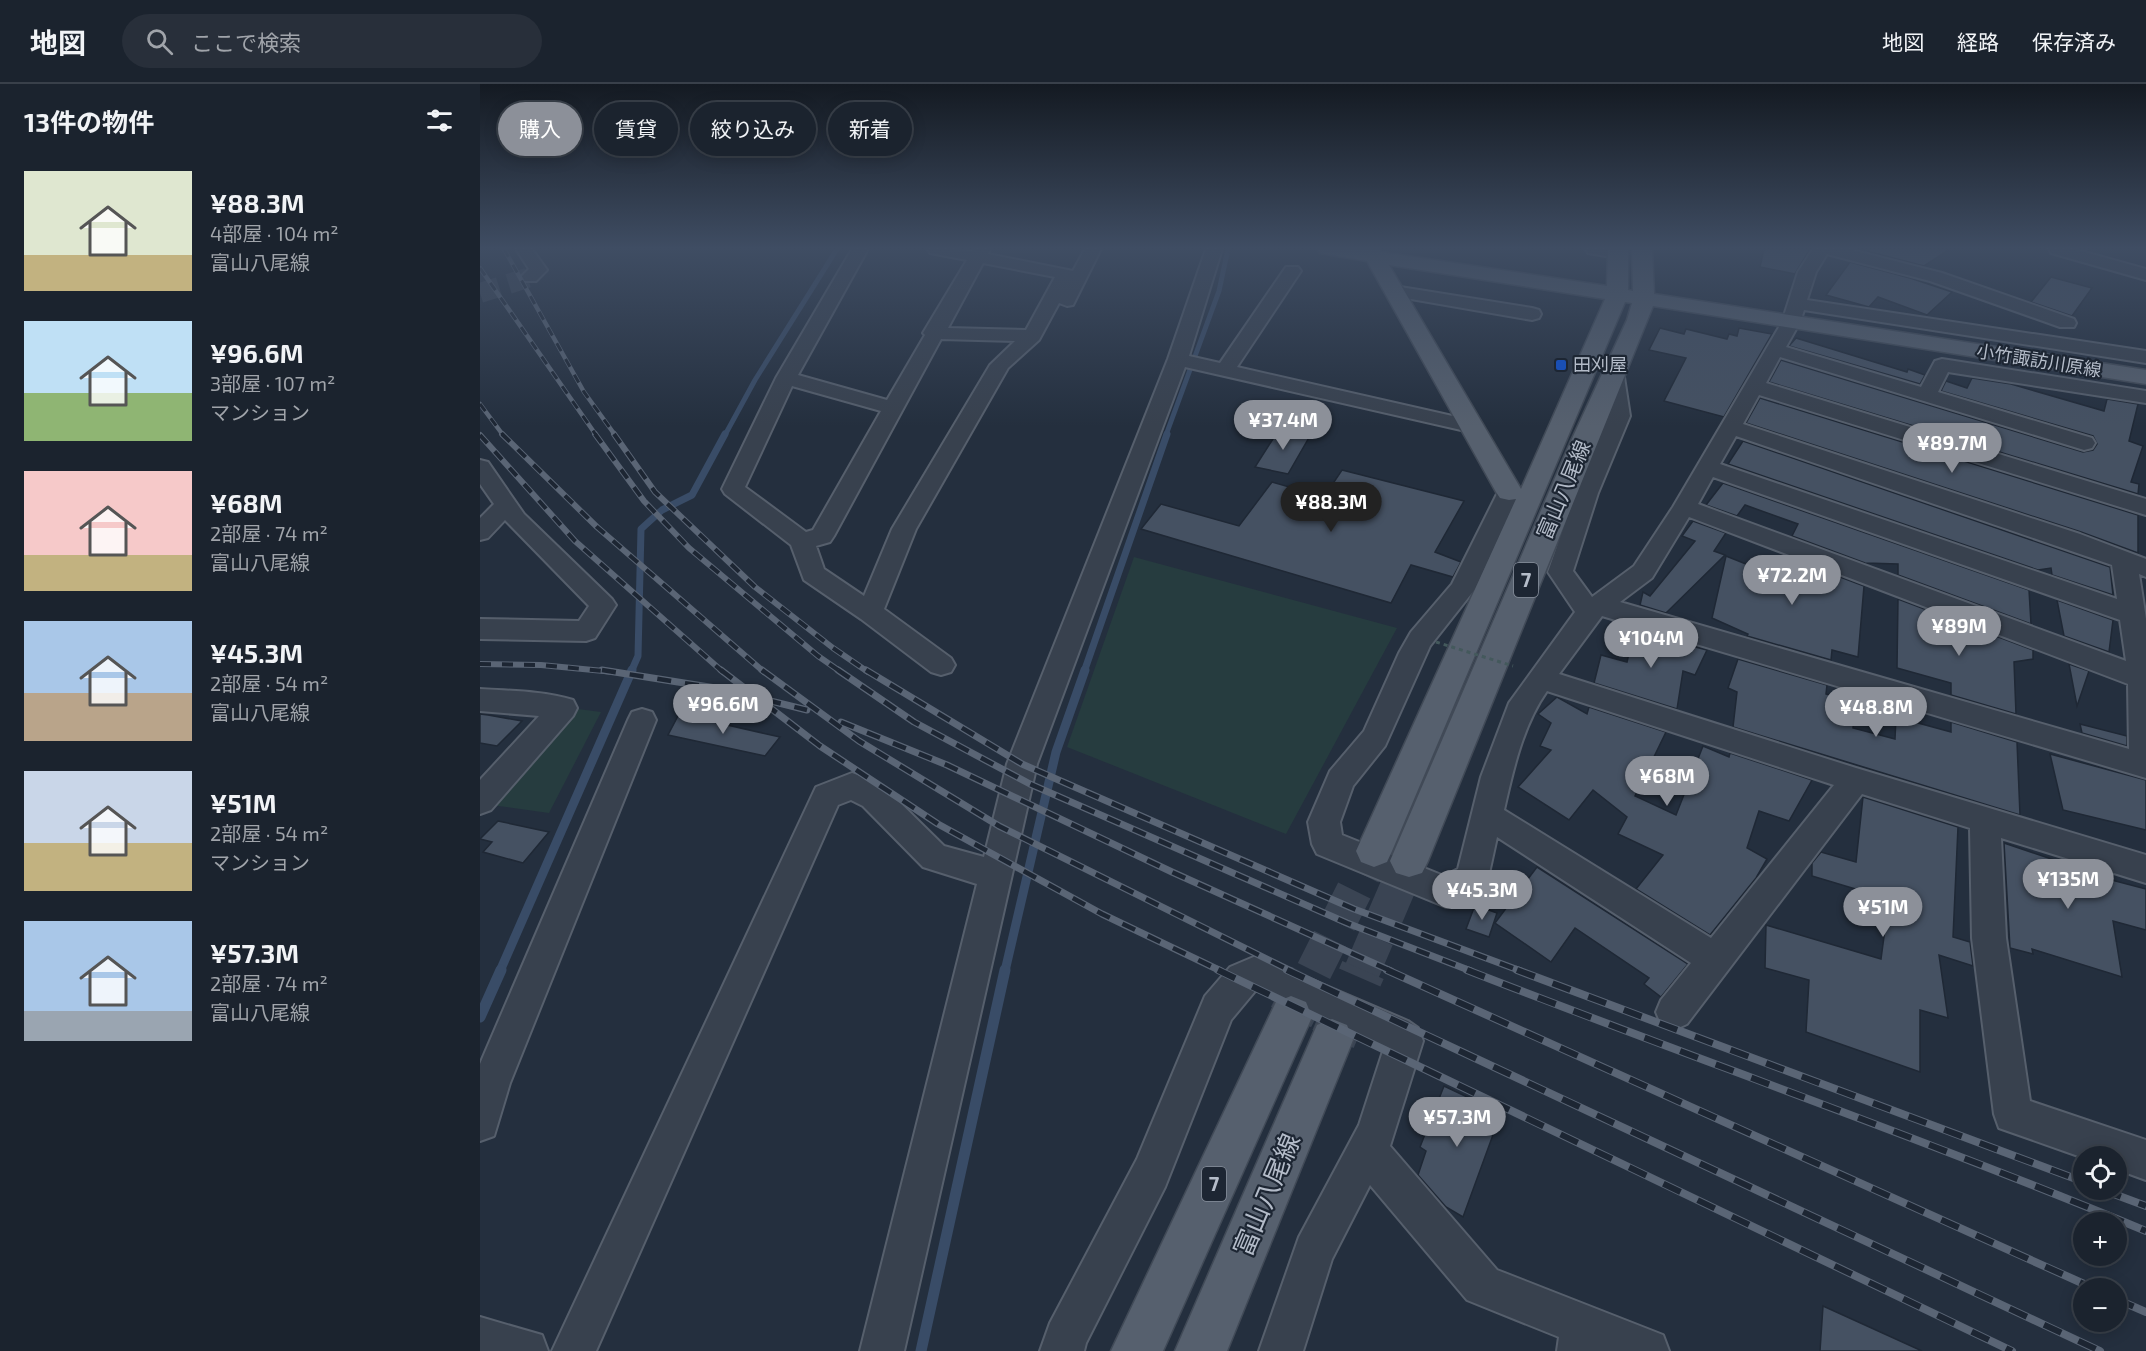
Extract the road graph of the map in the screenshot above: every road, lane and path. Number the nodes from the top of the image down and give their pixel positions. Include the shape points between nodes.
1 (826, 308) edge
2 (947, 308) edge
3 (1047, 308) edge
4 (1195, 308) edge
5 (1267, 308) edge
6 (1404, 308) edge
7 (1492, 308) edge
8 (1626, 308) edge
9 (1634, 308) edge
10 (1745, 308) edge
11 (1796, 308) edge
12 (2025, 308) edge
13 (1795, 313) junction
14 (1532, 315) dead end
15 (2067, 323) dead end
16 (933, 333) junction
17 (1032, 336) junction
18 (1774, 349) junction
19 (2146, 357) edge
20 (1178, 359) junction
21 (1226, 370) junction
22 (1614, 376) junction
23 (2146, 377) edge
24 (786, 378) junction
25 (1753, 386) junction
26 (1926, 396) junction
27 (2146, 397) edge
28 (892, 408) junction
29 (1470, 426) junction
30 (1731, 427) junction
31 (2084, 443) dead end
32 (1707, 467) junction
33 (480, 468) edge
34 (1509, 492) joint
35 (506, 505) junction
36 (1684, 507) junction
37 (2146, 507) edge
38 (480, 532) edge
39 (802, 541) junction
40 (2135, 565) edge
41 (1593, 608) junction
42 (870, 612) junction
43 (2132, 614) junction
44 (480, 629) edge
45 (1436, 642) dead end
46 (941, 665) dead end
47 (1513, 666) dead end
48 (2142, 678) junction
49 (1542, 679) junction
50 (480, 700) edge
51 (642, 720) dead end
52 (1856, 780) junction
53 (480, 801) edge
54 (1488, 817) junction
55 (1985, 820) junction
56 (1374, 851) tunnel mouth
57 (1409, 861) tunnel mouth
58 (2146, 869) edge
59 (997, 875) junction
60 (1714, 959) junction
61 (1674, 1012) dead end
62 (1291, 1017) tunnel mouth
63 (1332, 1040) tunnel mouth
64 (480, 1122) edge
65 (1367, 1150) junction
66 (2146, 1160) edge
67 (1580, 1338) edge
68 (480, 1339) edge
69 (526, 1351) edge
70 (574, 1351) edge
71 (882, 1351) edge
72 (1062, 1351) edge
73 (1137, 1351) edge
74 (1202, 1351) edge
75 (1281, 1351) edge
76 (1647, 1351) edge

1 - 24 street
2 - 16 street
3 - 17 street
4 - 20 street
5 - 21 street
6 - 29 main road
7 - 14 street
8 - 56 main road, 富山八尾線 / 7
9 - 22 main road, 富山八尾線 / 7 via 1638,320
10 - 13 main road, 小竹諏訪川原線
11 - 13 street
12 - 15 street
13 - 18 street
13 - 19 street
13 - 23 main road, 小竹諏訪川原線 via 2017,357
16 - 17 street
16 - 28 street
17 - 42 street via 1000,365 904,529
18 - 25 street
18 - 26 street
20 - 21 street
20 - 59 street via 1022,764
21 - 29 street
22 - 41 street via 1619,416 1560,572
22 - 57 main road, 富山八尾線 / 7
24 - 28 street
24 - 39 street via 733,489
25 - 30 street
25 - 37 street
26 - 27 street via 1942,365
26 - 31 street
28 - 39 street via 822,536
29 - 34 main road
30 - 32 street
30 - 40 street
32 - 36 street
32 - 43 street
33 - 35 street
34 - 54 street via 1462,589 1420,639 1375,738 1341,780 1324,822 1328,844 1446,892 1472,878
35 - 38 street
35 - 44 street via 603,605 586,631
36 - 41 street via 1643,572
36 - 48 street
39 - 42 street via 813,574
40 - 43 street
41 - 48 street via 2144,766
41 - 49 street
42 - 46 street
43 - 48 street
45 - 47 path, bridge
49 - 52 street
49 - 54 street via 1523,703 1496,777
50 - 53 street via 563,708
51 - 64 street via 491,1083
52 - 55 street
52 - 60 street
54 - 60 street
55 - 58 street
55 - 66 street via 1989,938 2013,1114
59 - 70 street via 934,857 874,797 852,786 827,796
59 - 71 street
60 - 61 street
62 - 73 main road, 7
63 - 74 main road, 富山八尾線
65 - 67 street via 1482,1285
65 - 72 street via 1376,1134 1405,1041 1256,974 1242,979 1218,1008 1151,1173 1065,1338
65 - 75 street via 1314,1252
67 - 76 street
68 - 69 street

